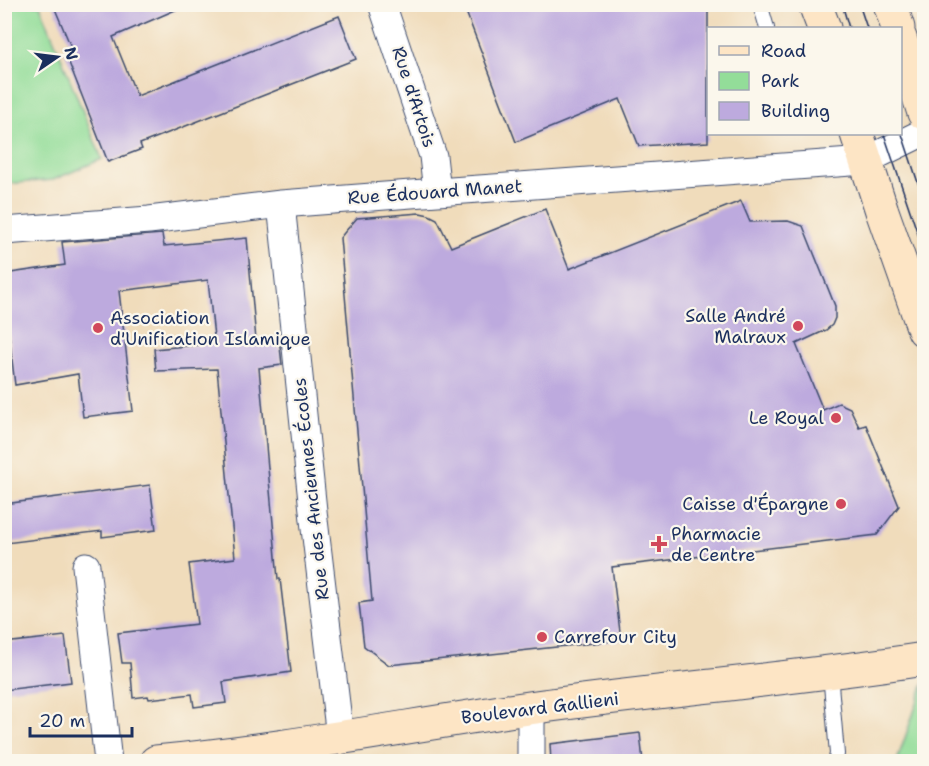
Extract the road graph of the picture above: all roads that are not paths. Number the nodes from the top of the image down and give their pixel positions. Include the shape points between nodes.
1 (382, 4) edge
2 (760, 4) edge
3 (815, 4) edge
4 (890, 4) edge
5 (767, 27) edge
6 (824, 27) edge
7 (898, 27) edge
8 (902, 44) edge
9 (924, 112) edge
10 (924, 132) edge
11 (861, 147) edge
12 (437, 192) junction
13 (281, 204) junction
14 (4, 231) edge
15 (924, 330) edge
16 (86, 566) dead end
17 (924, 659) edge
18 (830, 673) junction
19 (531, 708) junction
20 (340, 737) junction
21 (163, 761) edge
22 (108, 762) edge
23 (156, 762) edge
24 (531, 762) edge
25 (835, 762) edge

1 - 12 street, Rue d'Artois via 433,156
2 - 5 lane
3 - 6 main road
4 - 7 main road
8 - 9 main road
10 - 11 street
11 - 12 street, Rue Édouard Manet
11 - 15 main road
12 - 13 street, Rue Édouard Manet
13 - 14 street, Rue Édouard Manet via 149,220
13 - 20 street, Rue des Anciennes Écoles
16 - 22 street
17 - 18 main road, Boulevard Gallieni
18 - 19 main road, Boulevard Gallieni
18 - 25 lane
19 - 20 main road, Boulevard Gallieni
19 - 24 street
20 - 21 main road, Boulevard Gallieni
21 - 23 main road, Boulevard Gallieni

